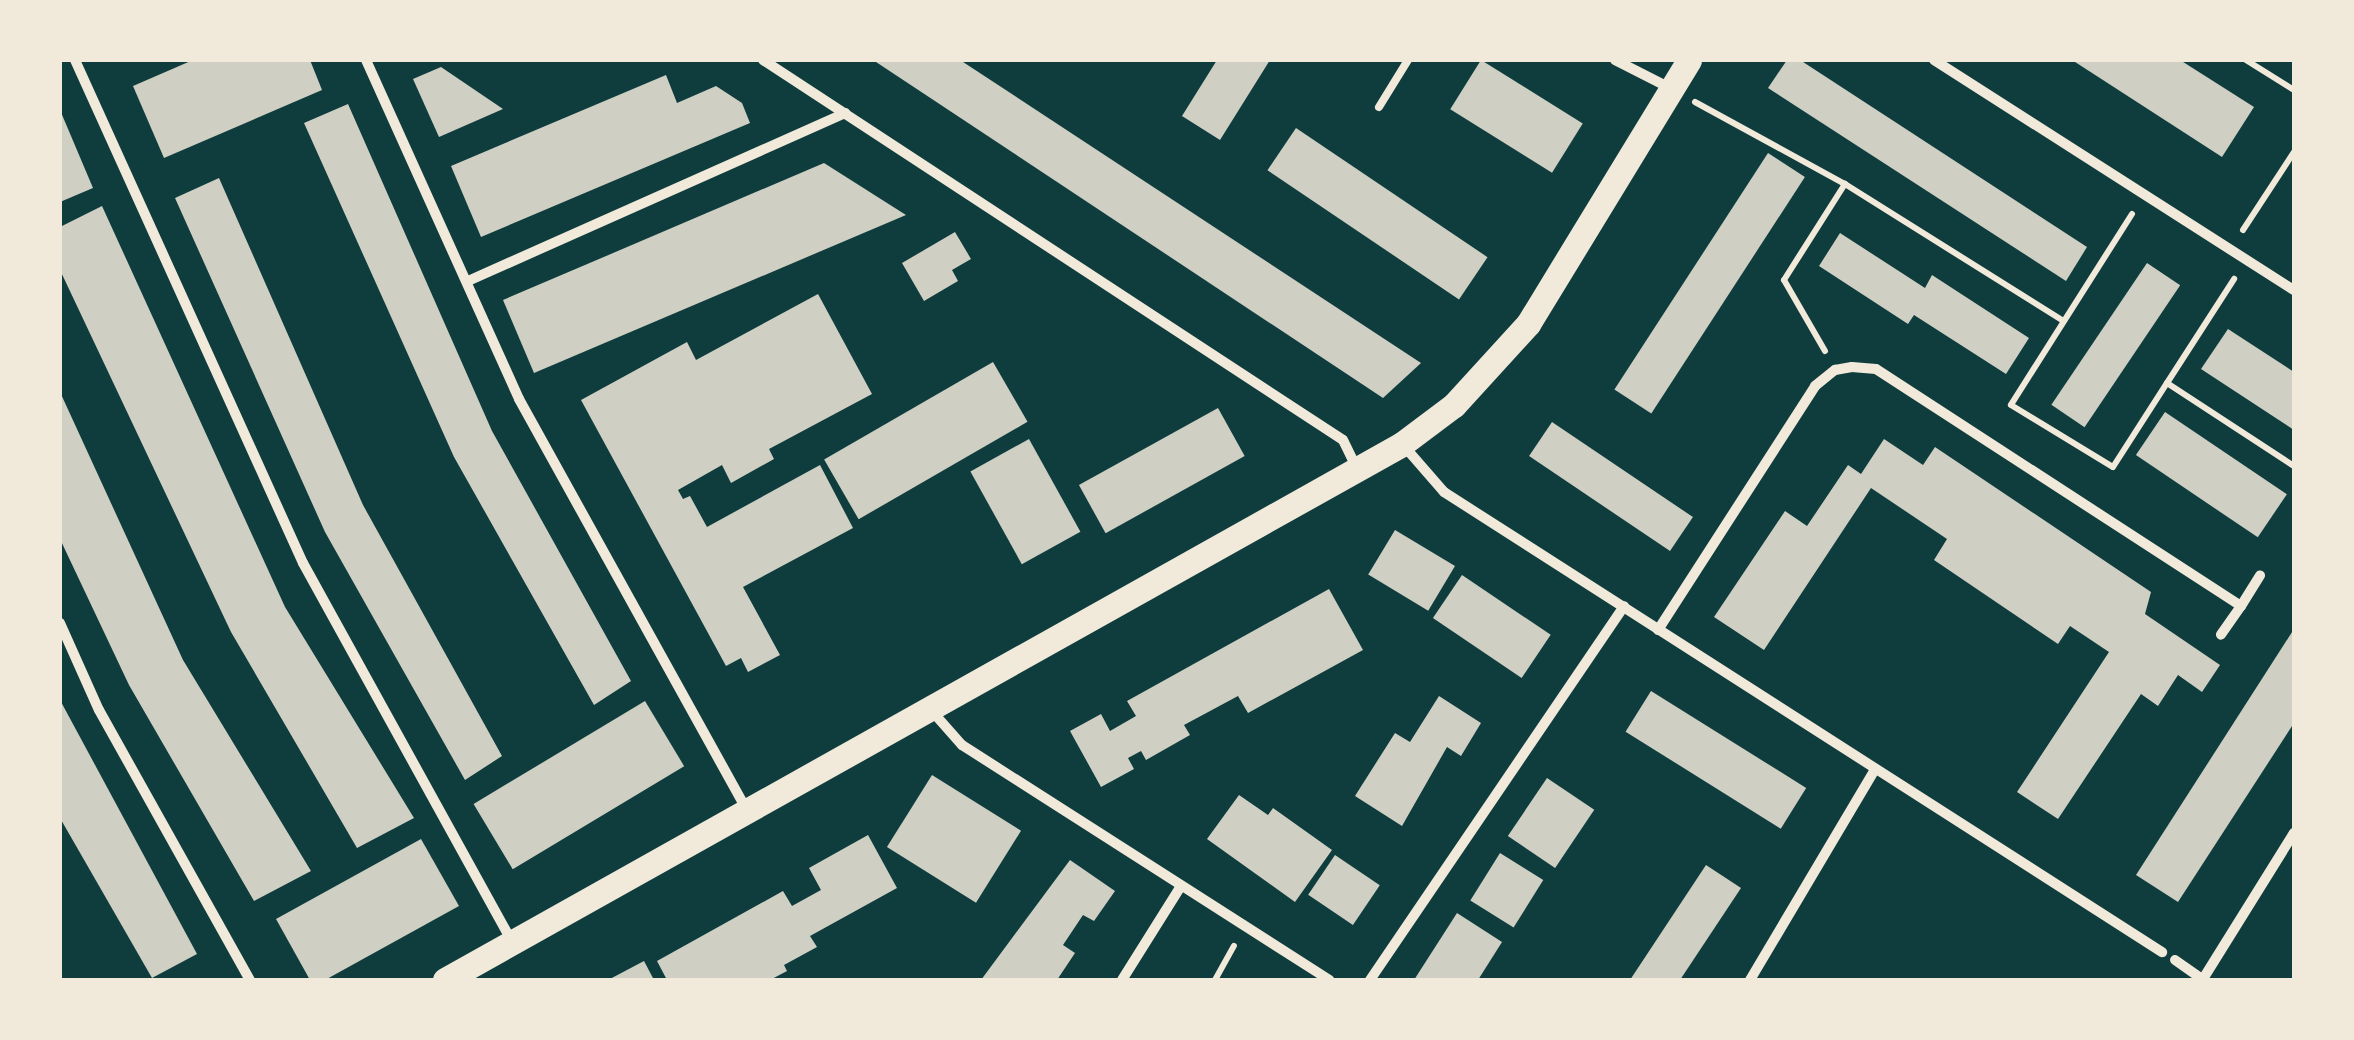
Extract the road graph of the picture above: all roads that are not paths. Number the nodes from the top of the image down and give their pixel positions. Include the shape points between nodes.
1 (76, 60) edge
2 (366, 60) edge
3 (764, 60) edge
4 (1408, 60) edge
5 (1616, 60) edge
6 (1690, 60) edge
7 (1934, 60) edge
8 (1672, 89) junction
9 (1378, 107) dead end
10 (845, 113) junction
11 (468, 281) junction
12 (2294, 290) edge
13 (1402, 444) junction
14 (1358, 470) junction
15 (2260, 576) dead end
16 (1624, 606) junction
17 (2241, 606) junction
18 (60, 623) edge
19 (1658, 630) junction
20 (2221, 634) dead end
21 (931, 709) junction
22 (1874, 772) junction
23 (747, 811) junction
24 (2294, 833) edge
25 (1181, 886) junction
26 (513, 943) junction
27 (2162, 952) dead end
28 (2174, 960) dead end
29 (250, 980) edge
30 (444, 980) edge
31 (1122, 980) edge
32 (1329, 980) edge
33 (1370, 980) edge
34 (1750, 980) edge
35 (2204, 980) edge

1 - 26 street via 303,563
2 - 11 street
3 - 10 street
4 - 9 lane
5 - 8 street
6 - 8 main road
7 - 12 street
8 - 13 main road via 1528,324 1454,404
10 - 11 street
10 - 14 street via 1343,440
11 - 23 street via 520,398
13 - 14 main road
13 - 16 street via 1444,492
14 - 21 main road
15 - 17 street
16 - 19 street
16 - 33 street
17 - 19 street via 1876,369 1835,370 1815,386
17 - 20 street
18 - 29 street via 99,710
19 - 22 street
21 - 23 main road
21 - 25 street via 962,746
22 - 27 street
22 - 34 street
23 - 26 main road
24 - 35 street
25 - 31 street
25 - 32 street
26 - 30 main road
28 - 35 street

